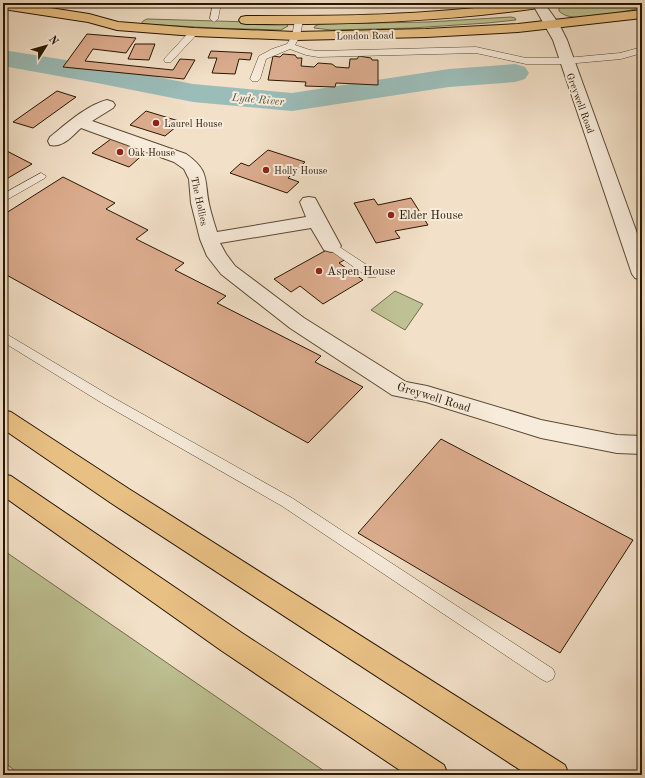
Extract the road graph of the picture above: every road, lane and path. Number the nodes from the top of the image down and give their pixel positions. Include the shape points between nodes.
1 (217, 3) edge
2 (542, 4) edge
3 (3, 5) edge
4 (44, 7) edge
5 (642, 14) edge
6 (89, 18) junction
7 (224, 19) junction
8 (299, 20) junction
9 (552, 24) junction
10 (194, 32) junction
11 (293, 41) junction
12 (642, 50) edge
13 (168, 60) dead end
14 (566, 61) junction
15 (256, 79) dead end
16 (107, 105) dead end
17 (79, 122) junction
18 (56, 141) dead end
19 (41, 176) dead end
20 (3, 199) edge
21 (309, 202) dead end
22 (317, 221) junction
23 (331, 246) joint
24 (213, 247) junction
25 (642, 272) edge
26 (372, 274) dead end
27 (3, 336) edge
28 (3, 418) edge
29 (642, 445) edge
30 (3, 483) edge
31 (547, 674) dead end
32 (433, 775) edge
33 (554, 775) edge

1 - 7 lane
2 - 8 main road, London Road via 426,17
2 - 9 street, Greywell Road
3 - 4 main road, London Road
4 - 6 main road, London Road
5 - 9 main road, London Road
6 - 7 main road, London Road via 104,16
6 - 10 main road, London Road via 117,26
7 - 8 main road, London Road
8 - 11 lane
9 - 11 main road, London Road
9 - 14 street, Greywell Road
10 - 11 main road, London Road
10 - 13 lane
11 - 14 lane via 309,53 476,50 526,61
11 - 15 lane via 262,58
12 - 14 lane via 621,56
14 - 25 street, Greywell Road
16 - 17 street
17 - 18 street
17 - 24 street, The Hollies via 180,158 191,166 198,179 200,202
19 - 20 lane
21 - 22 street
22 - 23 street
22 - 24 street, The Hollies
23 - 26 lane
24 - 29 street, Greywell Road via 228,270 297,323 400,389 427,394 542,429 617,444
27 - 31 lane via 107,400 287,502
28 - 33 main road via 133,505
30 - 32 main road via 232,642

